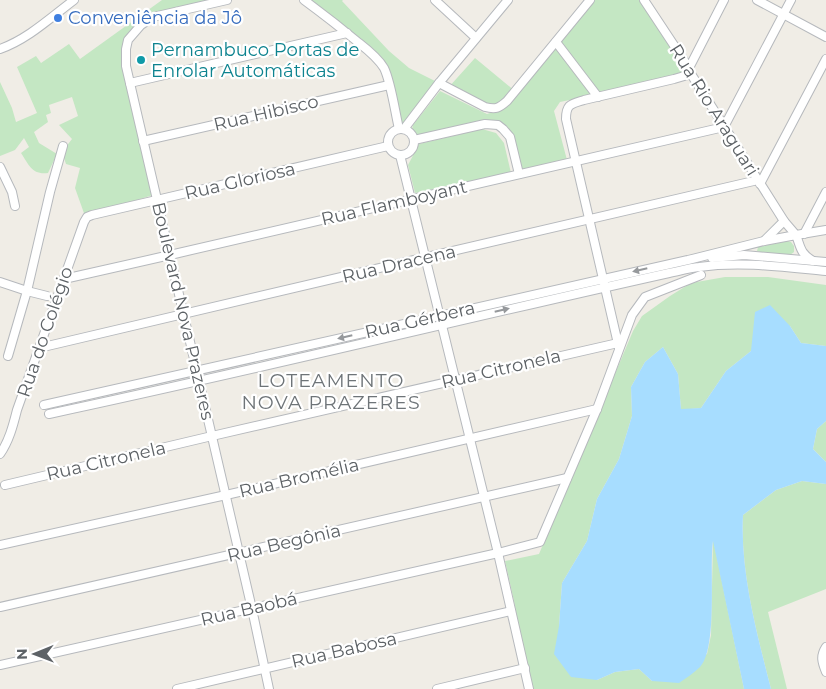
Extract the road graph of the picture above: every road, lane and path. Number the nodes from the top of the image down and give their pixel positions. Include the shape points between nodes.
1 (74, 0) edge
2 (227, 0) edge
3 (304, 0) edge
4 (435, 0) edge
5 (508, 0) edge
6 (590, 0) edge
7 (644, 0) edge
8 (724, 0) edge
9 (757, 0) edge
10 (791, 0) edge
11 (652, 4) edge
12 (784, 14) junction
13 (347, 33) junction
14 (826, 37) edge
15 (476, 38) junction
16 (556, 42) junction
17 (0, 49) edge
18 (826, 59) edge
19 (690, 71) junction
20 (130, 83) junction
21 (439, 83) junction
22 (389, 85) junction
23 (598, 96) junction
24 (724, 127) junction
25 (401, 129) junction
26 (414, 140) junction
27 (143, 141) junction
28 (63, 146) dead end
29 (388, 146) junction
30 (400, 155) junction
31 (576, 161) junction
32 (0, 167) edge
33 (520, 174) junction
34 (3, 181) edge
35 (759, 182) junction
36 (826, 192) edge
37 (157, 200) junction
38 (411, 200) junction
39 (15, 206) dead end
40 (92, 215) joint
41 (589, 220) junction
42 (784, 221) junction
43 (826, 230) edge
44 (800, 234) junction
45 (764, 241) junction
46 (170, 255) junction
47 (425, 258) junction
48 (688, 260) junction
49 (812, 261) junction
50 (826, 262) edge
51 (826, 271) edge
52 (701, 275) dead end
53 (64, 278) junction
54 (0, 282) edge
55 (604, 283) junction
56 (27, 291) junction
57 (48, 296) dead end
58 (183, 313) junction
59 (439, 315) junction
60 (442, 324) junction
61 (618, 346) junction
62 (39, 348) junction
63 (8, 356) dead end
64 (197, 372) junction
65 (455, 380) junction
66 (199, 382) junction
67 (44, 406) dead end
68 (597, 409) junction
69 (49, 414) dead end
70 (212, 436) junction
71 (470, 439) junction
72 (3, 445) edge
73 (0, 454) edge
74 (567, 478) junction
75 (5, 485) dead end
76 (226, 495) junction
77 (484, 497) junction
78 (0, 545) edge
79 (239, 553) junction
80 (498, 553) junction
81 (0, 607) edge
82 (252, 608) junction
83 (511, 611) junction
84 (826, 647) edge
85 (0, 665) edge
86 (524, 668) junction
87 (265, 669) junction
88 (826, 672) edge
89 (177, 689) edge
90 (269, 689) edge
91 (437, 689) edge
92 (529, 689) edge

1 - 17 street via 26,37
2 - 20 street, Boulevard Nova Prazeres via 153,17 141,25 128,40 126,49
3 - 13 street
4 - 15 street
5 - 15 street
6 - 16 street
7 - 11 street, Rua Rio Araguari
8 - 19 street
9 - 12 street
10 - 12 street
11 - 19 street, Rua Rio Araguari
12 - 14 street
12 - 24 street
13 - 20 street
13 - 22 street via 380,62
15 - 21 street
16 - 21 street via 507,101 497,108 485,108
16 - 23 street
18 - 35 street
19 - 23 street via 674,79
19 - 24 street, Rua Rio Araguari
20 - 27 street, Boulevard Nova Prazeres
21 - 25 street
22 - 25 street
22 - 27 street, Rua Hibisco
23 - 31 street via 571,104 566,111
24 - 31 street, Rua Flamboyant
24 - 35 street, Rua Rio Araguari
25 - 26 street via 411,133
25 - 29 street via 391,133
26 - 30 street via 410,152
26 - 33 street via 484,124 498,125 510,137
27 - 37 street, Boulevard Nova Prazeres
28 - 56 street
29 - 30 street
29 - 37 street, Rua Gloriosa
30 - 38 street
31 - 33 street, Rua Flamboyant
31 - 41 street
32 - 34 street
33 - 38 street, Rua Flamboyant
34 - 39 street
35 - 41 street, Rua Dracena
35 - 42 street, Rua Rio Araguari
36 - 44 street
37 - 40 street, Rua Gloriosa
37 - 46 street, Boulevard Nova Prazeres
38 - 46 street, Rua Flamboyant
38 - 47 street
40 - 53 street, Rua do Colégio via 84,222
41 - 47 street, Rua Dracena
41 - 55 street
42 - 44 street, Rua Rio Araguari
42 - 45 street
43 - 44 street, Rua Gérbera
44 - 45 street, Rua Gérbera
44 - 49 street, Rua Rio Araguari via 802,252
45 - 48 street, Rua Gérbera
46 - 53 street, Rua Flamboyant
46 - 58 street, Boulevard Nova Prazeres
47 - 58 street, Rua Dracena
47 - 59 street
48 - 49 street via 744,255
48 -> 55 street, Rua Gérbera
49 - 50 street
51 - 55 street via 742,264 700,266
52 - 61 street via 645,297 632,315
53 - 62 street, Rua do Colégio
54 - 56 street
55 - 59 street, Rua Gérbera
60 -> 55 street, Rua Gérbera
55 - 61 street
56 - 57 street
56 - 63 street
58 - 62 street, Rua Dracena
58 - 64 street, Boulevard Nova Prazeres
59 - 60 street
59 -> 64 street, Rua Gérbera
60 - 65 street
60 - 66 street, Rua Gérbera
61 - 65 street, Rua Citronela
61 - 68 street
62 - 72 street, Rua do Colégio
64 - 66 street, Boulevard Nova Prazeres
64 - 67 street, Rua Gérbera
65 - 70 street, Rua Citronela
65 - 71 street
66 - 69 street, Rua Gérbera
66 - 70 street, Boulevard Nova Prazeres
68 - 71 street, Rua Bromélia
68 - 74 street
70 - 75 street, Rua Citronela
70 - 76 street, Boulevard Nova Prazeres
71 - 76 street, Rua Bromélia
71 - 77 street
72 - 73 street, Rua do Colégio
74 - 77 street, Rua Begônia
74 - 80 street, Rua Baobá via 540,542
76 - 78 street, Rua Bromélia
76 - 79 street, Boulevard Nova Prazeres
77 - 79 street, Rua Begônia
77 - 80 street
79 - 81 street, Rua Begônia
79 - 82 street, Boulevard Nova Prazeres
80 - 82 street, Rua Baobá
80 - 83 street
82 - 85 street, Rua Baobá
82 - 87 street, Boulevard Nova Prazeres
83 - 86 street
83 - 87 street, Rua Babosa
84 - 88 street via 821,656
86 - 91 street
86 - 92 street
87 - 89 street, Rua Babosa
87 - 90 street, Boulevard Nova Prazeres

